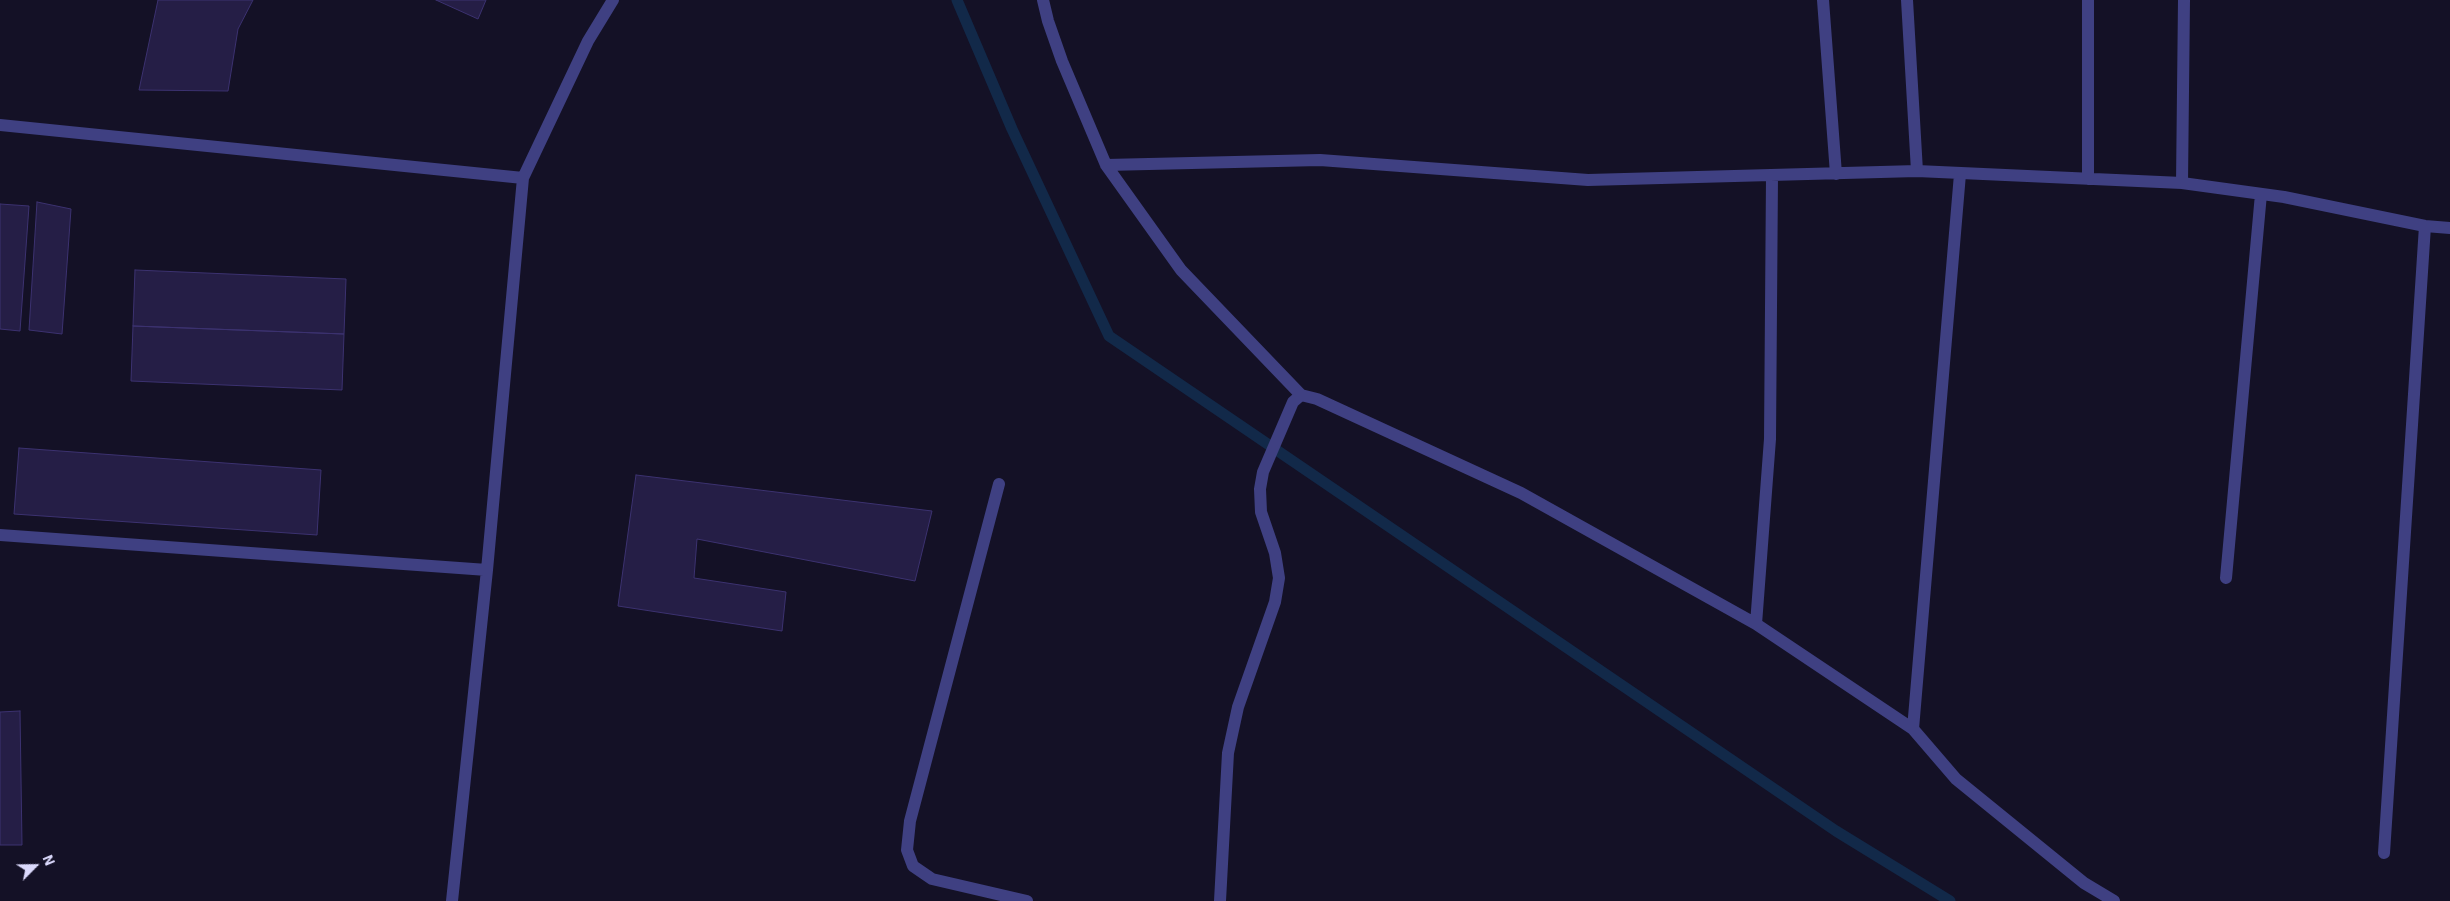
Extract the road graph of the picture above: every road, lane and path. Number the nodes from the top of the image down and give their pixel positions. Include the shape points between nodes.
1 (613, 0) edge
2 (1043, 0) edge
3 (1823, 0) edge
4 (1907, 0) edge
5 (2088, 0) edge
6 (2184, 0) edge
7 (0, 125) edge
8 (1106, 166) junction
9 (1918, 171) junction
10 (1836, 174) junction
11 (1960, 174) junction
12 (1772, 176) junction
13 (523, 178) junction
14 (2088, 179) junction
15 (2182, 183) junction
16 (2261, 194) junction
17 (2425, 226) junction
18 (2450, 228) edge
19 (1301, 395) junction
20 (999, 484) dead end
21 (0, 535) edge
22 (487, 570) junction
23 (2226, 578) dead end
24 (1756, 624) junction
25 (1913, 729) junction
26 (2384, 853) dead end
27 (452, 901) edge
28 (1028, 901) edge
29 (1220, 901) edge
30 (2114, 901) edge

1 - 13 street via 588,41
2 - 8 street via 1062,61
3 - 10 street
4 - 9 street
5 - 14 street
6 - 15 street
7 - 13 street
8 - 12 street via 1320,160 1588,180
8 - 19 street via 1181,270
9 - 10 street
9 - 11 street
10 - 12 street
11 - 14 street
11 - 25 street
12 - 24 street via 1770,439
13 - 22 street
14 - 15 street
15 - 16 street
16 - 17 street
16 - 23 street
17 - 18 street
17 - 26 street
19 - 24 street via 1317,399 1521,493
19 - 29 street via 1293,402 1263,472 1260,489 1261,512 1275,553 1279,578 1275,602 1238,708 1228,753
20 - 28 street via 910,821 906,850 913,866 932,879
21 - 22 street
22 - 27 street
24 - 25 street
25 - 30 street via 1956,779 2084,883

